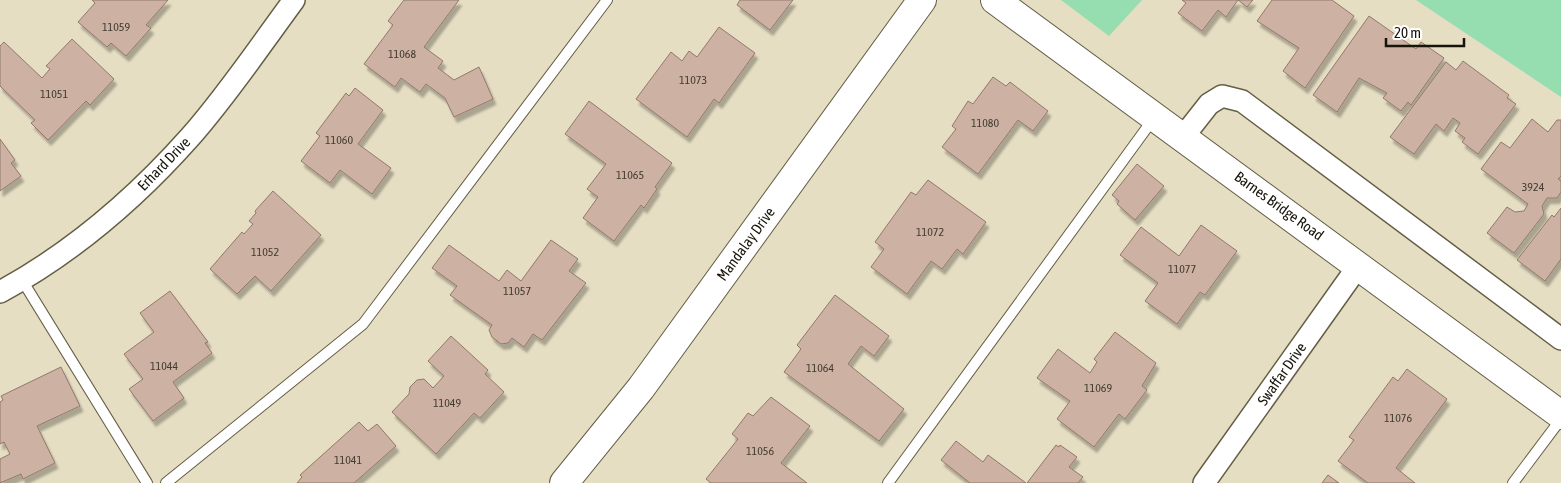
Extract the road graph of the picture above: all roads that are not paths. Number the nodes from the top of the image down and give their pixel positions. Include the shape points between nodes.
1 (294, 0) edge
2 (607, 0) edge
3 (922, 0) edge
4 (994, 0) edge
5 (1155, 117) junction
6 (1183, 137) junction
7 (1359, 265) junction
8 (22, 280) junction
9 (0, 292) edge
10 (1561, 339) edge
11 (1561, 415) edge
12 (1561, 419) edge
13 (147, 483) edge
14 (166, 483) edge
15 (564, 483) edge
16 (888, 483) edge
17 (1204, 483) edge
18 (1513, 483) edge

1 - 8 street, Erhard Drive via 191,136 143,188 80,240
2 - 14 lane via 363,324
3 - 15 street, Mandalay Drive via 641,388
4 - 5 street, Barnes Bridge Road
5 - 6 street, Barnes Bridge Road
5 - 16 lane
6 - 7 street, Barnes Bridge Road
6 - 10 street via 1215,100 1222,96 1242,101
7 - 11 street, Barnes Bridge Road
7 - 17 street, Swaffar Drive
8 - 9 street, Erhard Drive
8 - 13 lane
12 - 18 lane

